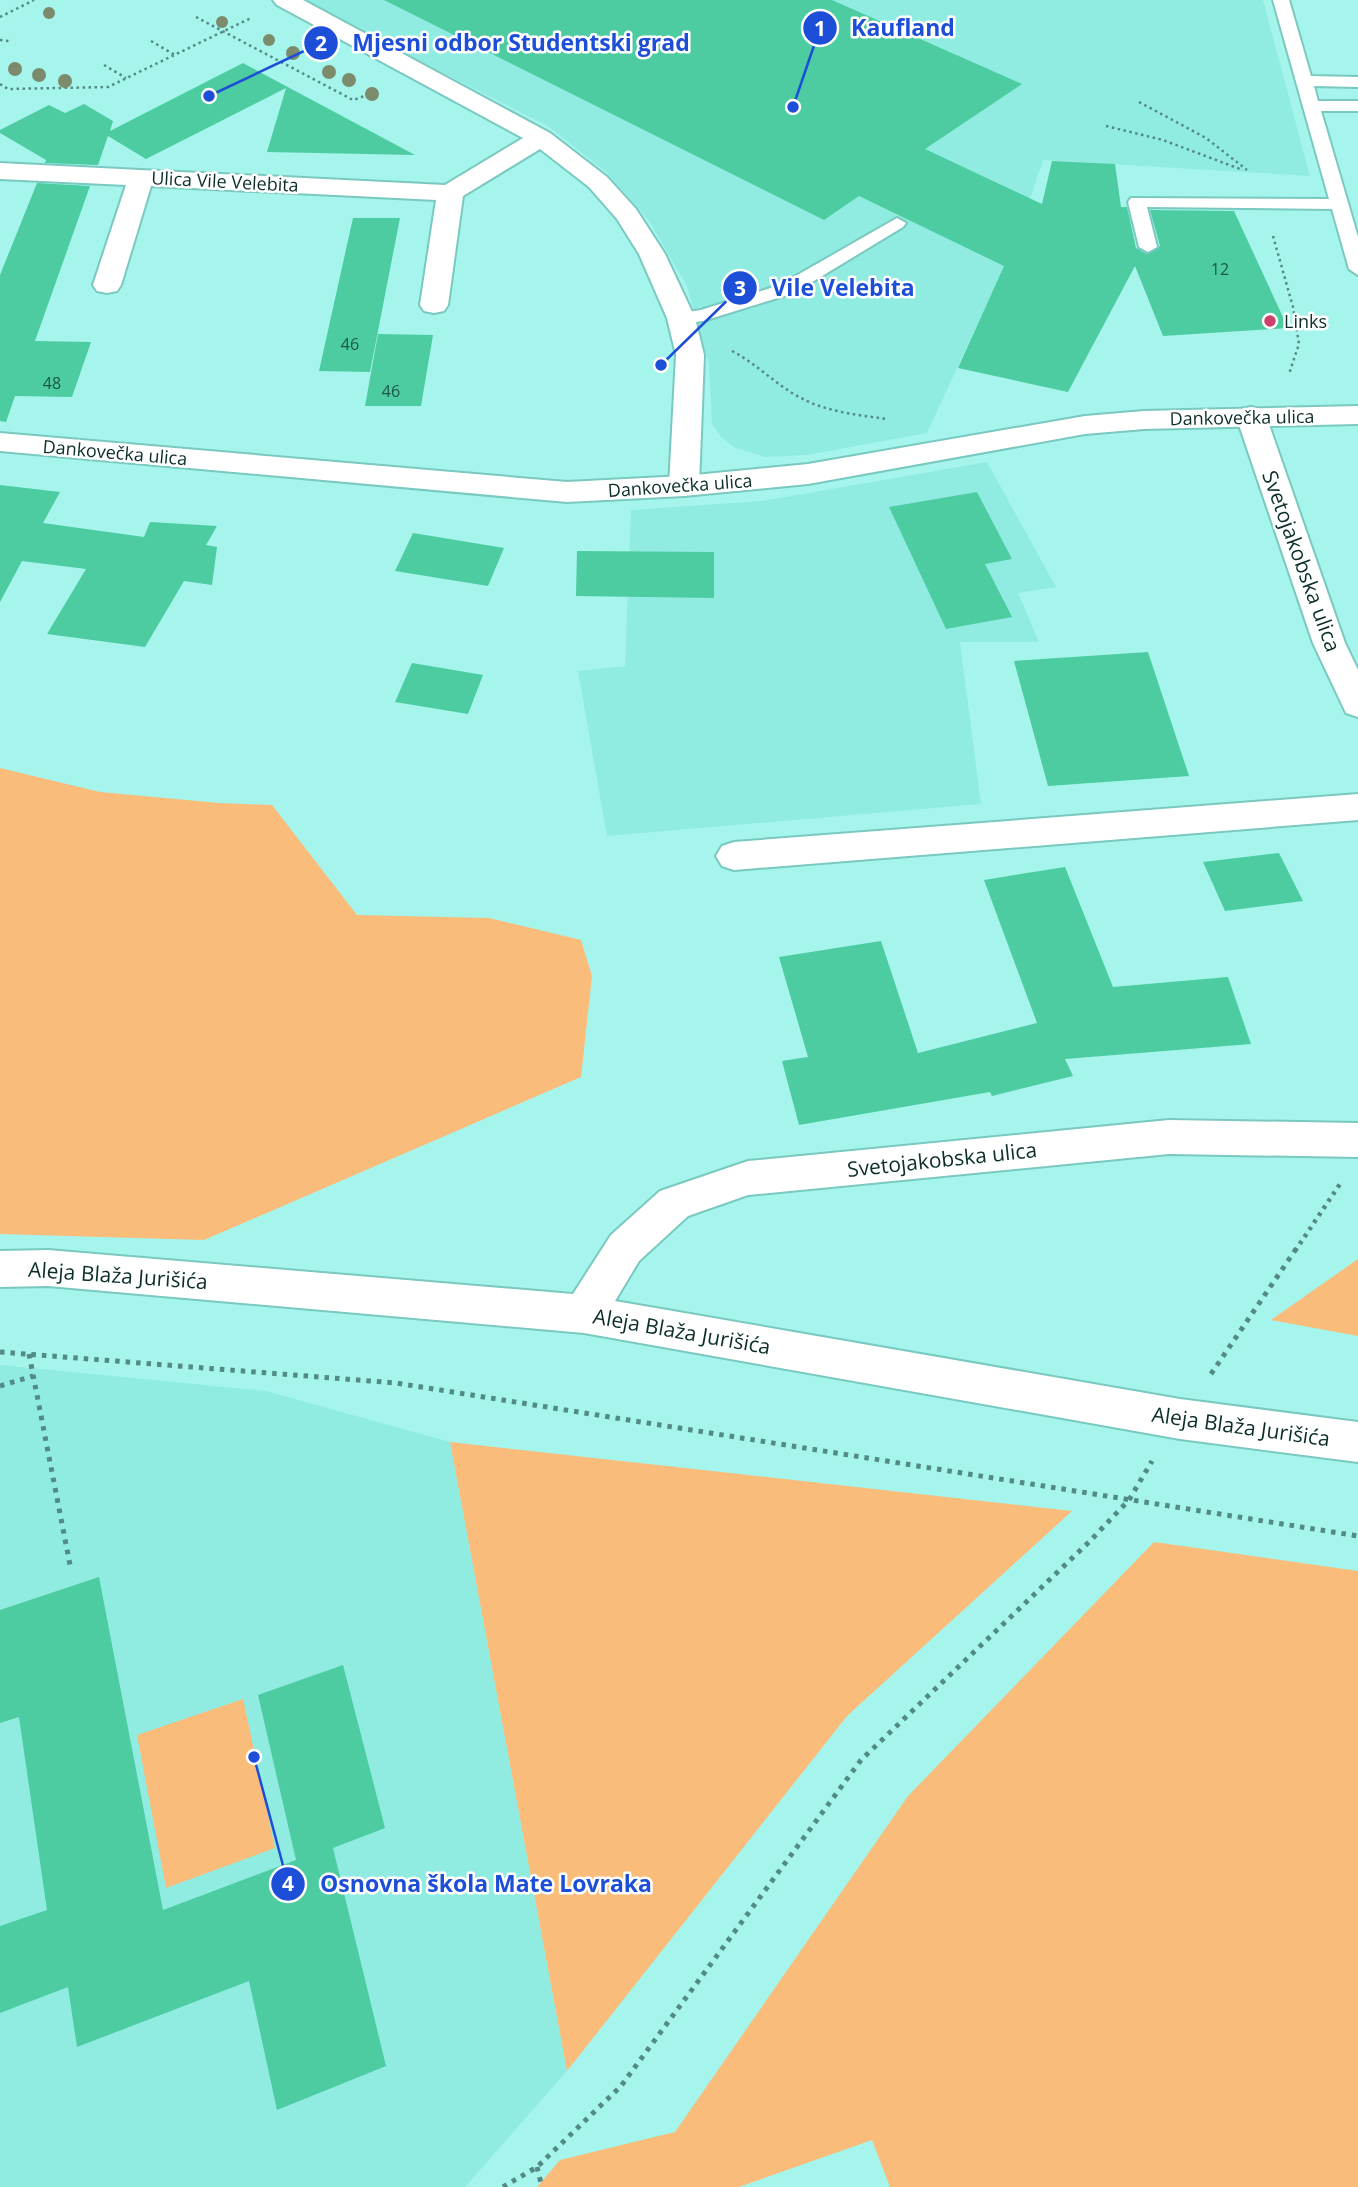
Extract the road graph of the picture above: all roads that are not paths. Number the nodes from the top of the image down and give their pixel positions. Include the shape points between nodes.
1 (285, 0) edge
2 (1281, 0) edge
3 (1304, 81) junction
4 (1358, 82) edge
5 (1311, 106) junction
6 (1358, 106) edge
7 (541, 138) junction
8 (0, 171) edge
9 (141, 177) junction
10 (450, 193) junction
11 (1346, 210) edge
12 (897, 223) dead end
13 (1147, 247) dead end
14 (1358, 270) edge
15 (107, 285) dead end
16 (434, 305) dead end
17 (681, 318) junction
18 (1358, 415) edge
19 (1251, 416) junction
20 (0, 442) edge
21 (684, 486) junction
22 (1358, 705) edge
23 (1358, 807) edge
24 (734, 856) dead end
25 (1358, 1140) edge
26 (0, 1269) edge
27 (583, 1314) junction
28 (1358, 1442) edge

1 - 7 street
2 - 3 lane
3 - 4 lane
3 - 5 lane
5 - 6 lane
5 - 11 lane
7 - 10 street
7 - 17 street via 598,182 627,215 652,254
8 - 9 street, Ulica Vile Velebita
9 - 10 street, Ulica Vile Velebita
9 - 15 street
10 - 16 street
11 - 13 lane via 1137,202
11 - 14 lane
12 - 17 lane via 787,289
17 - 21 street via 690,355
18 - 19 street, Dankovečka ulica
19 - 21 street, Dankovečka ulica via 1085,425 862,466
19 - 22 street, Svetojakobska ulica via 1329,643
20 - 21 street, Dankovečka ulica via 544,491
23 - 24 street
25 - 27 street, Svetojakobska ulica via 1169,1137 748,1178 674,1203 625,1248
26 - 27 street, Aleja Blaža Jurišića via 48,1268
27 - 28 street, Aleja Blaža Jurišića via 1180,1419

